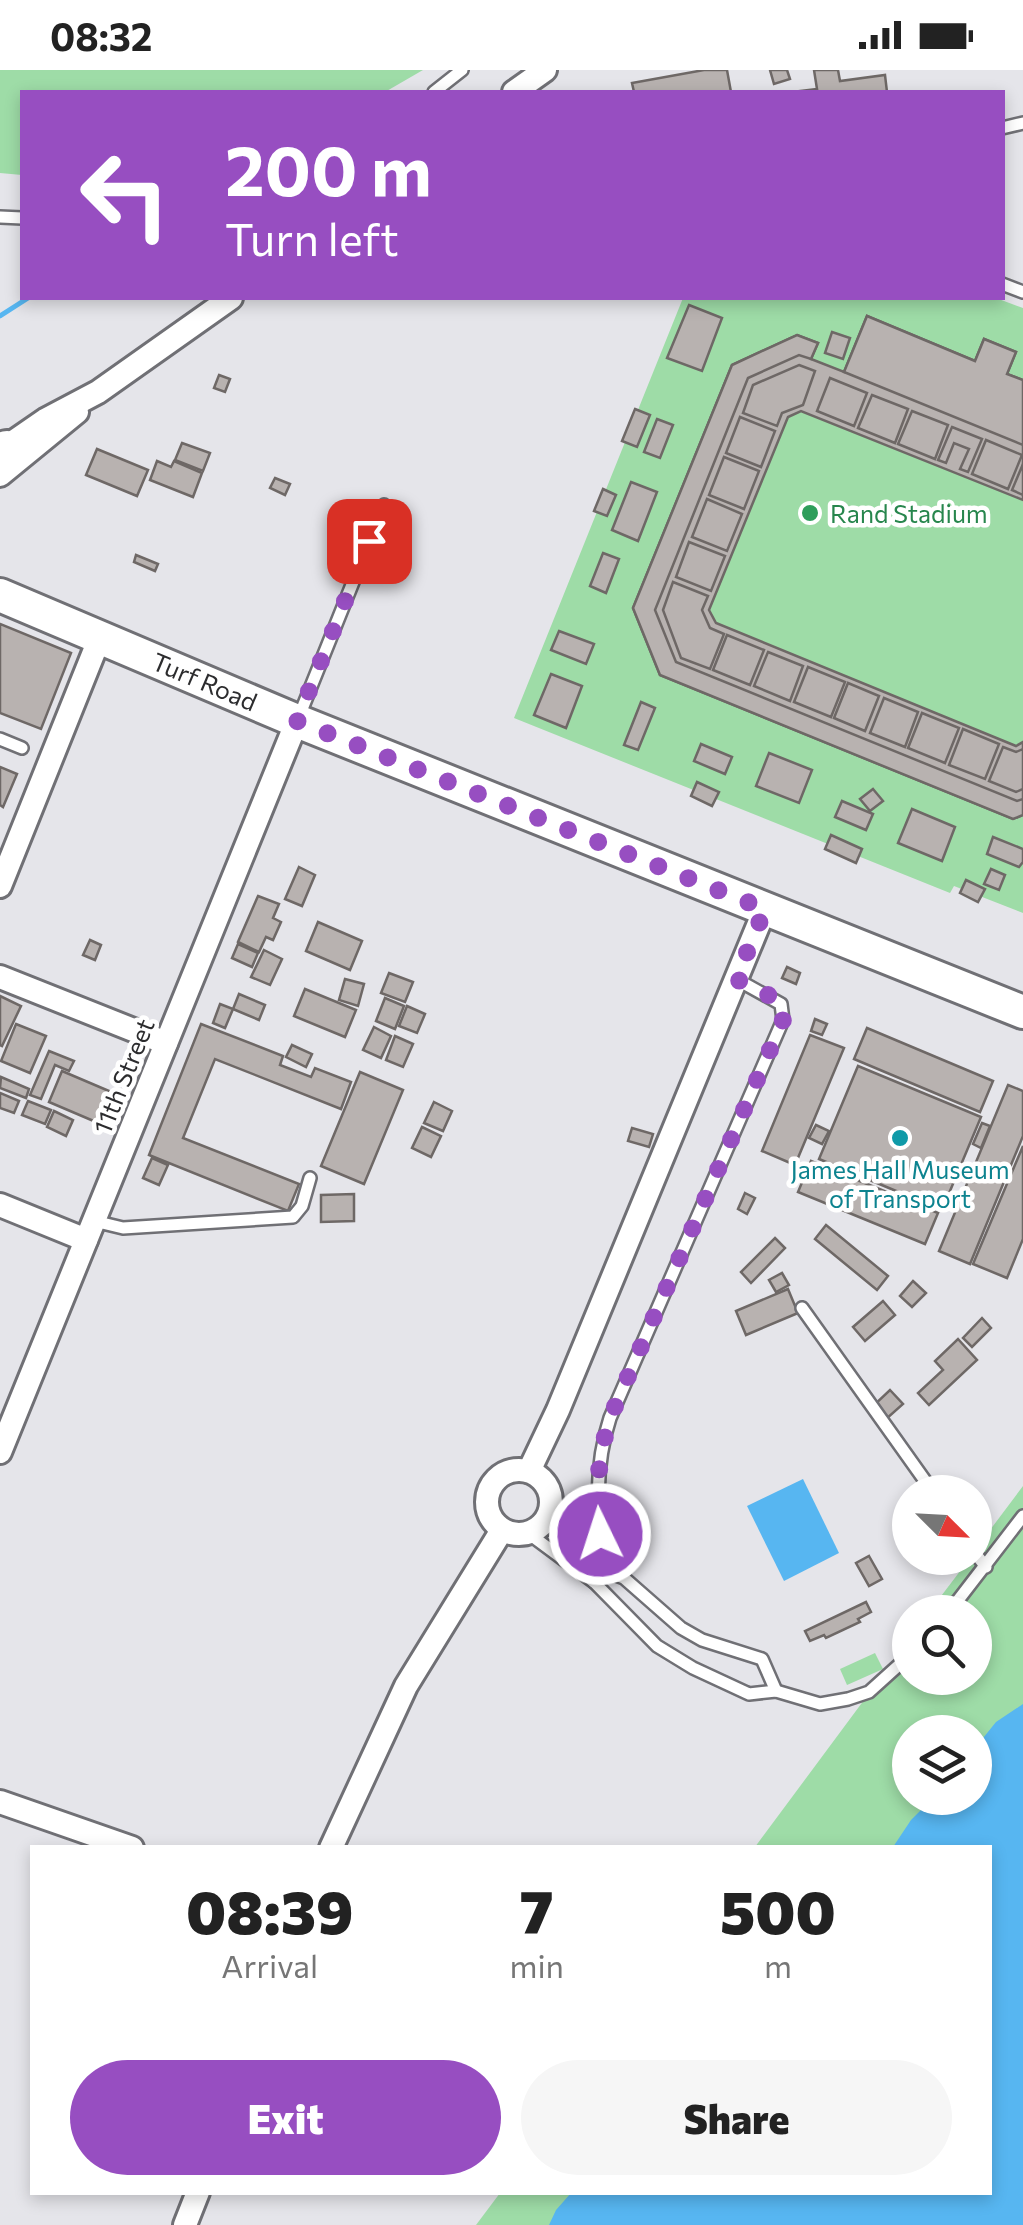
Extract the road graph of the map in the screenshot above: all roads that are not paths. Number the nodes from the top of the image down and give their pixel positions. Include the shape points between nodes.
1 (462, 70) edge
2 (545, 70) edge
3 (437, 90) edge
4 (517, 90) edge
5 (228, 300) edge
6 (2, 456) edge
7 (384, 505) dead end
8 (0, 595) edge
9 (100, 637) junction
10 (297, 721) junction
11 (0, 739) edge
12 (22, 748) dead end
13 (0, 886) edge
14 (765, 909) junction
15 (0, 977) edge
16 (736, 979) junction
17 (1023, 1012) edge
18 (166, 1043) junction
19 (310, 1178) dead end
20 (0, 1205) edge
21 (90, 1230) junction
22 (802, 1308) dead end
23 (0, 1452) edge
24 (529, 1472) junction
25 (920, 1475) edge
26 (548, 1515) junction
27 (1023, 1516) edge
28 (502, 1530) junction
29 (528, 1533) junction
30 (992, 1560) edge
31 (603, 1570) junction
32 (980, 1575) edge
33 (594, 1582) junction
34 (963, 1595) edge
35 (892, 1671) edge
36 (776, 1692) junction
37 (0, 1802) edge
38 (123, 1845) edge
39 (332, 1845) edge
40 (197, 2195) edge
41 (186, 2225) edge

1 - 3 lane
2 - 4 street
5 - 6 street via 98,392 45,420
7 - 10 lane
8 - 9 main road, Turf Road
9 - 10 main road, Turf Road
9 - 13 street
10 - 14 main road, Turf Road
10 - 18 street, 11th Street
11 - 12 lane
14 - 16 street
14 - 17 main road, Turf Road
15 - 18 street
16 - 24 street
16 - 31 lane via 774,998 783,1020 610,1418 596,1500
18 - 21 street, 11th Street
19 - 21 lane via 293,1218
20 - 21 street
21 - 23 street, 11th Street
22 - 25 lane
24 - 26 street via 548,1489
24 - 28 street via 501,1475 489,1490 486,1508
26 - 29 street
26 - 31 lane
27 - 30 lane
28 - 29 street
28 - 39 street via 406,1686
29 - 33 lane
31 - 33 lane
31 - 36 lane via 624,1578 702,1640 762,1659
32 - 34 lane
33 - 36 lane via 678,1660 748,1694
35 - 36 lane via 869,1692 848,1699 820,1704
37 - 38 street
40 - 41 street

